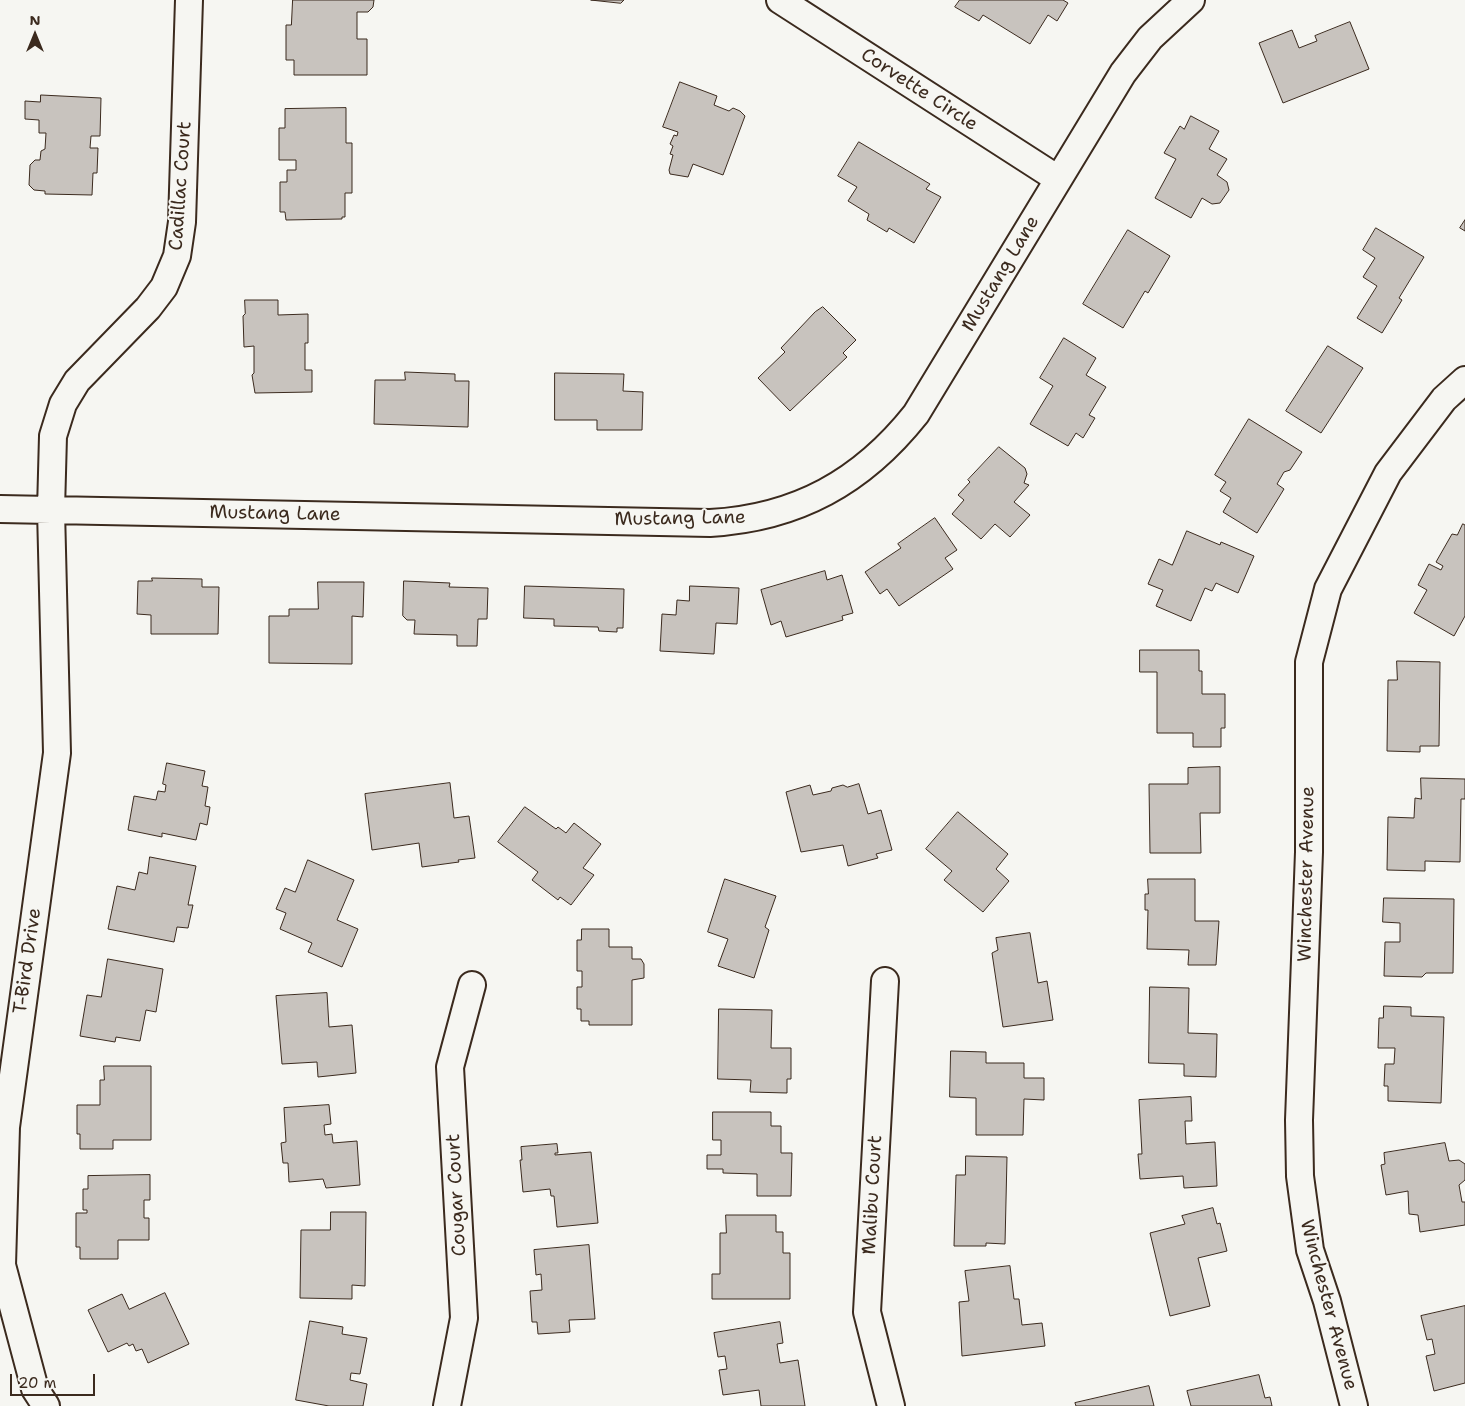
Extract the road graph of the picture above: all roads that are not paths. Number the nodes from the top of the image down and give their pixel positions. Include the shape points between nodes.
1 (188, 0) edge
2 (780, 0) edge
3 (1191, 0) edge
4 (1058, 179) junction
5 (1465, 380) edge
6 (0, 509) edge
7 (51, 510) junction
8 (885, 981) dead end
9 (472, 985) dead end
10 (46, 1406) edge
11 (447, 1406) edge
12 (892, 1406) edge
13 (1354, 1406) edge

1 - 7 street, Cadillac Court via 182,229 177,256 153,303 85,370 69,392 53,436
2 - 4 street, Corvette Circle
3 - 4 street, Mustang Lane via 1133,58
4 - 7 street, Mustang Lane via 926,399 900,435 874,460 838,486 780,512 710,523
5 - 13 street, Winchester Avenue via 1444,399 1388,473 1328,589 1309,662 1309,852 1299,1120 1300,1176 1310,1250 1327,1301
6 - 7 street, Mustang Lane
7 - 10 street, T-Bird Drive via 57,753 6,1127 2,1265 35,1389
8 - 12 street, Malibu Court via 867,1312
9 - 11 street, Cougar Court via 450,1067 464,1318

